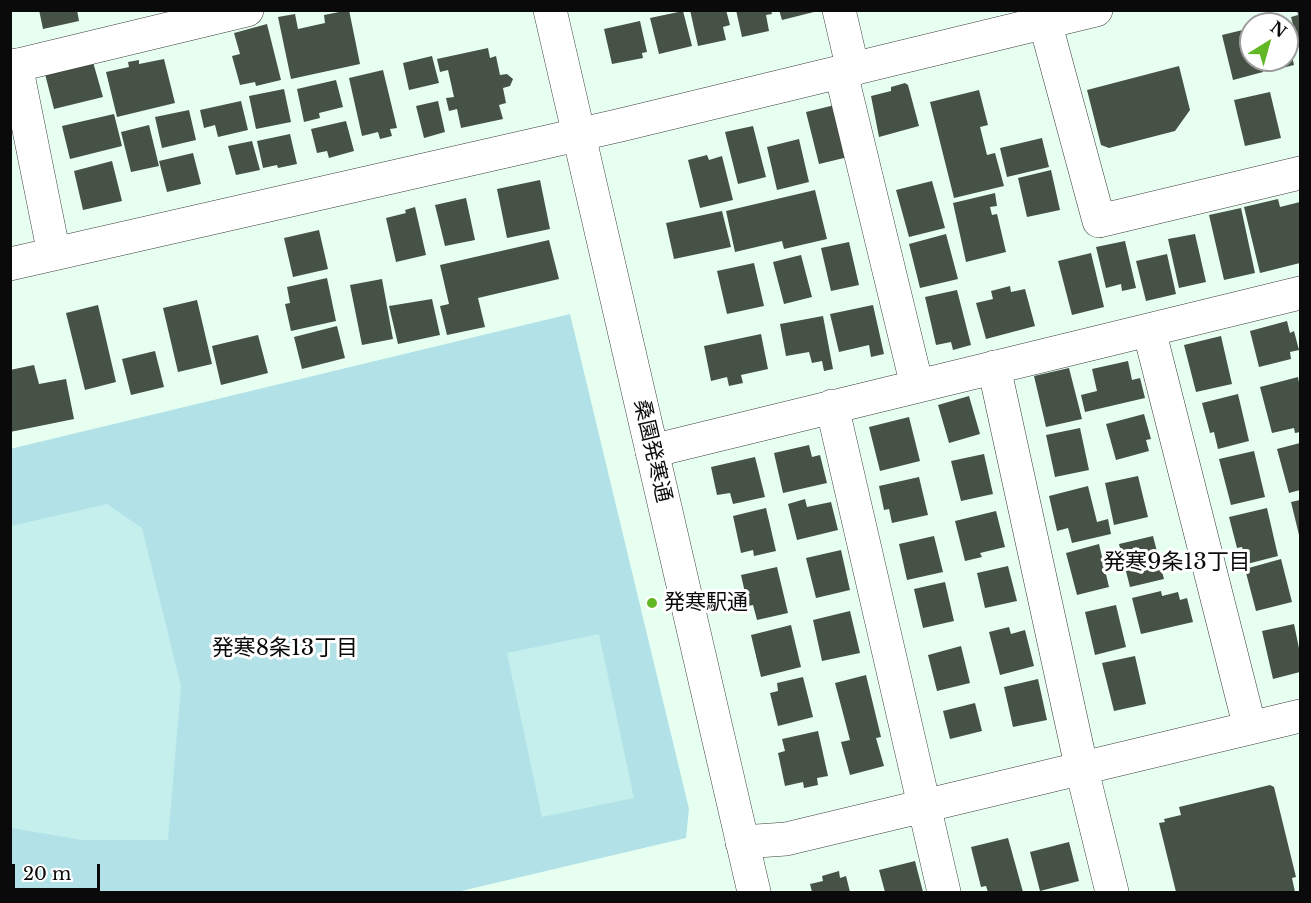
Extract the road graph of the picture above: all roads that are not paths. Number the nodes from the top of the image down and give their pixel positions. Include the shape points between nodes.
1 (247, 10) edge
2 (550, 10) edge
3 (839, 10) edge
4 (1096, 10) edge
5 (1045, 22) junction
6 (14, 66) edge
7 (847, 71) junction
8 (578, 134) junction
9 (1300, 173) edge
10 (54, 254) junction
11 (10, 264) edge
12 (1300, 293) edge
13 (1149, 330) junction
14 (994, 367) junction
15 (917, 386) junction
16 (832, 406) junction
17 (652, 451) junction
18 (1300, 716) edge
19 (1250, 728) junction
20 (1082, 770) junction
21 (924, 807) junction
22 (742, 842) junction
23 (754, 892) edge
24 (944, 892) edge
25 (1112, 892) edge

1 - 6 street
2 - 8 street, 桑園発寒通
3 - 7 street
4 - 5 street
5 - 7 street
5 - 9 street via 1099,221
6 - 10 street
7 - 8 street
7 - 15 street
8 - 10 street
8 - 17 street, 桑園発寒通
10 - 11 street
12 - 13 street
13 - 14 street
13 - 19 street
14 - 15 street
14 - 20 street
15 - 16 street
16 - 17 street
16 - 21 street
17 - 22 street, 桑園発寒通
18 - 19 street
19 - 20 street
20 - 21 street
20 - 25 street
21 - 22 street via 786,839
21 - 24 street
22 - 23 street, 桑園発寒通

